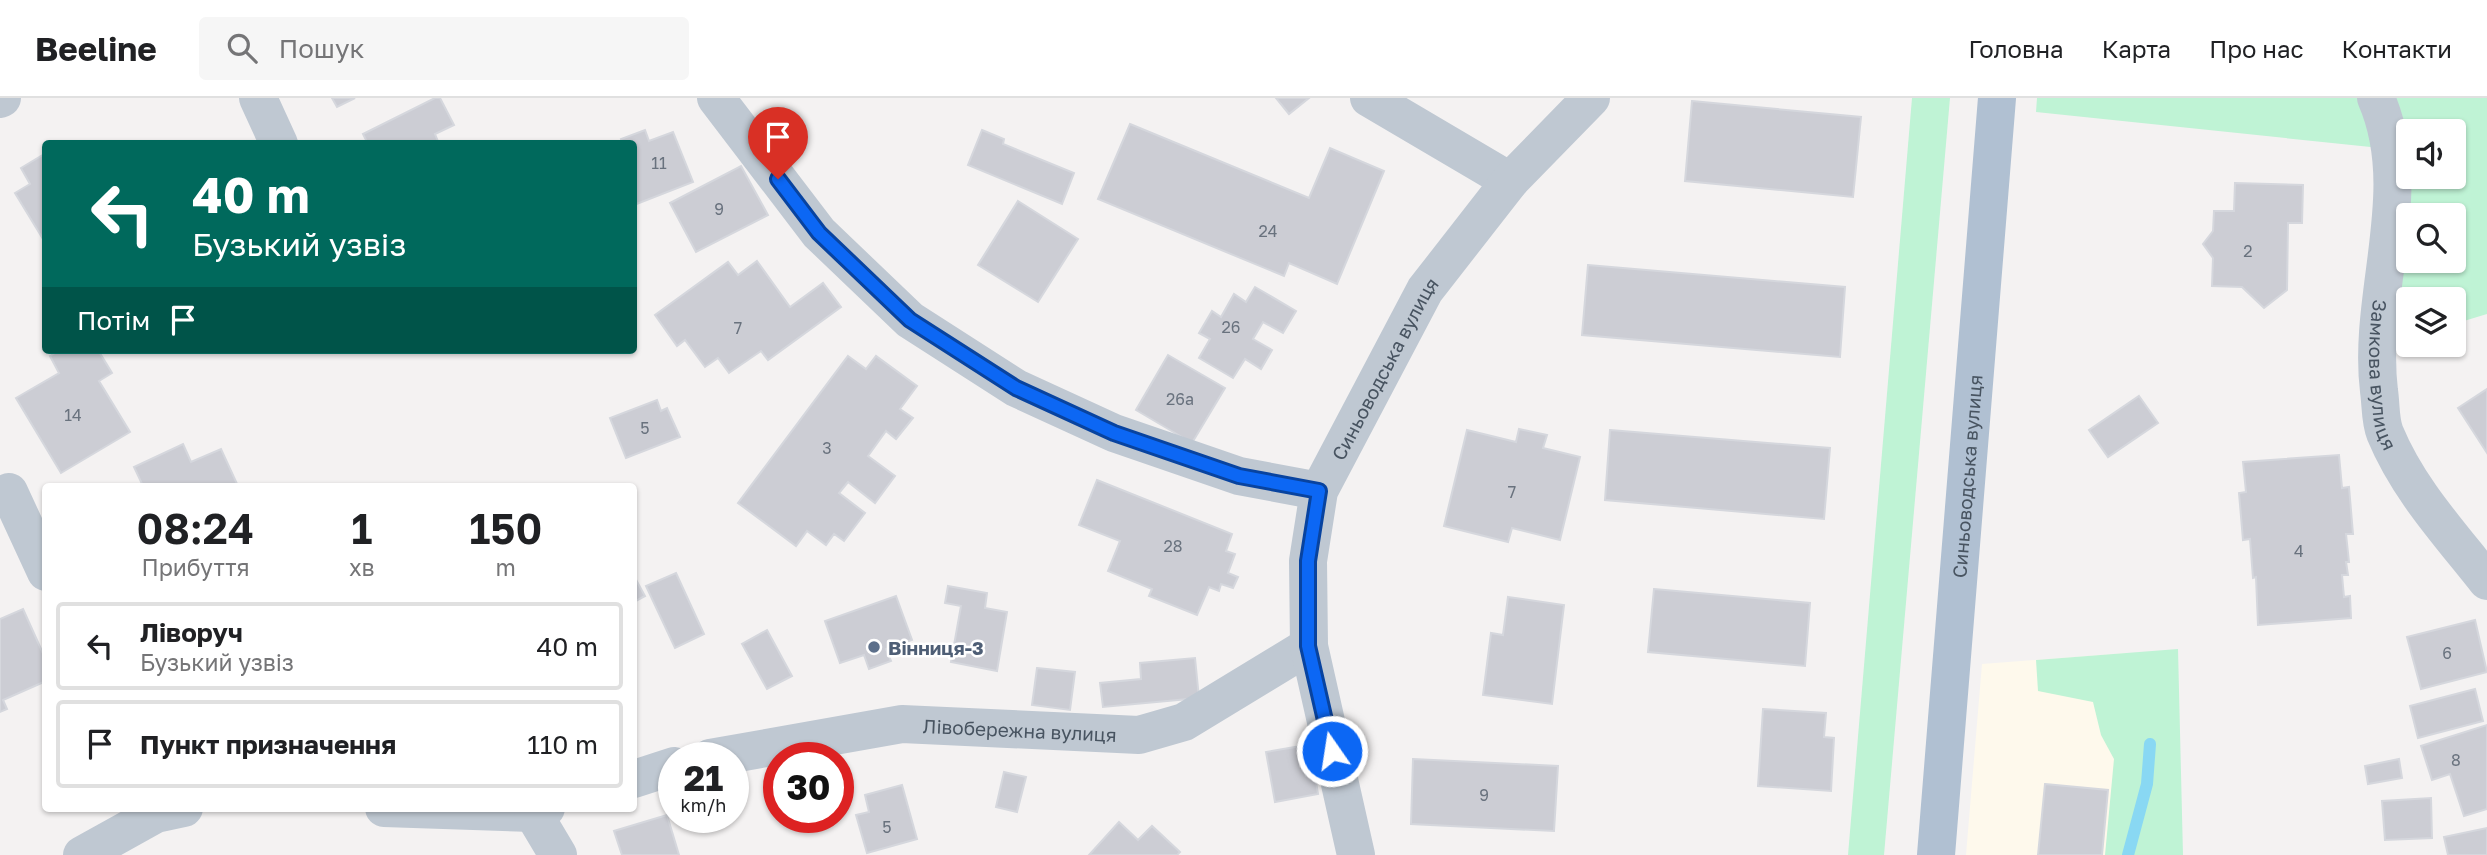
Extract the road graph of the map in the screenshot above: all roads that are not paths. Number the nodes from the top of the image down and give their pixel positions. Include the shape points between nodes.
1 (258, 98) edge
2 (716, 98) edge
3 (1369, 98) edge
4 (1591, 98) edge
5 (1997, 98) edge
6 (2376, 98) edge
7 (277, 140) edge
8 (1510, 181) junction
9 (1319, 491) junction
10 (9, 492) dead end
11 (42, 563) edge
12 (2487, 581) edge
13 (1308, 646) junction
14 (749, 751) edge
15 (658, 771) edge
16 (637, 778) edge
17 (160, 812) edge
18 (539, 812) edge
19 (82, 855) edge
20 (558, 855) edge
21 (1356, 855) edge
22 (1936, 855) edge

1 - 7 street
2 - 9 street via 819,233 910,320 1016,388 1114,433 1239,476
3 - 8 street
4 - 8 street, Синьоводська вулиця
5 - 22 main road, Синьоводська вулиця
6 - 12 street, Замкова вулиця via 2394,170 2375,362 2384,431 2416,491
8 - 9 street, Синьоводська вулиця via 1424,290
9 - 13 street, Синьоводська вулиця via 1308,561
10 - 11 street
13 - 14 street, Лівобережна вулиця via 1184,722 1139,735 902,724
13 - 21 street, Синьоводська вулиця
15 - 16 street
17 - 19 street
18 - 20 street

